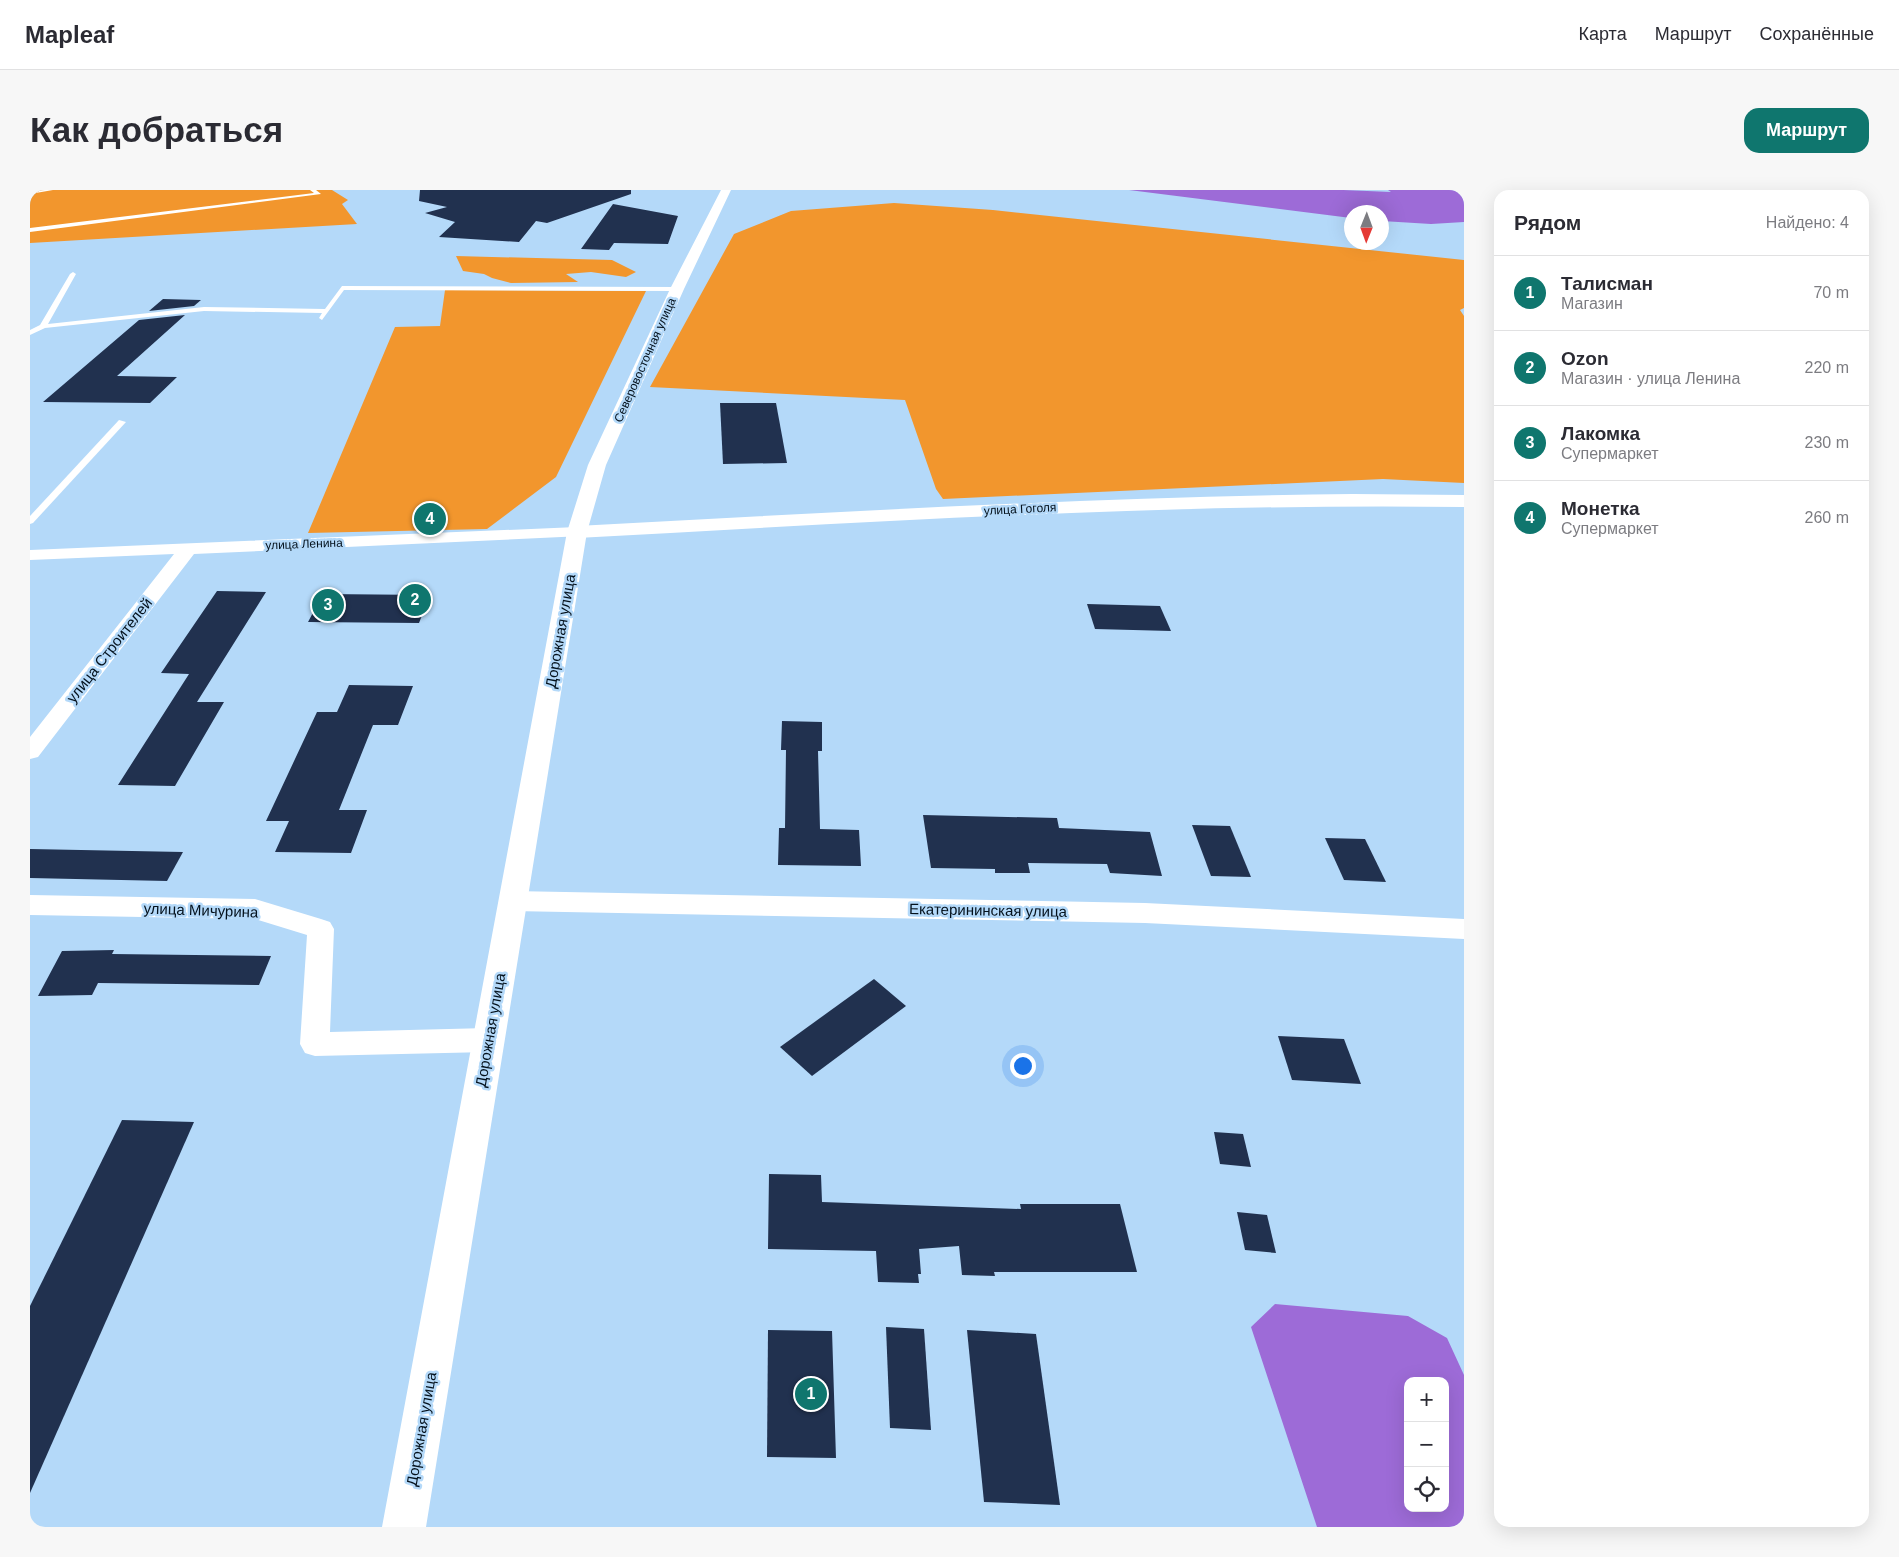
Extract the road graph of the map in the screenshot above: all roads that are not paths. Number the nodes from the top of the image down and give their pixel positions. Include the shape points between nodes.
1 (51, 190) edge
2 (312, 190) edge
3 (725, 191) edge
4 (30, 192) edge
5 (30, 230) edge
6 (73, 274) dead end
7 (677, 289) junction
8 (327, 311) junction
9 (322, 318) dead end
10 (43, 326) junction
11 (30, 333) edge
12 (122, 422) dead end
13 (1464, 501) edge
14 (30, 521) edge
15 (577, 532) junction
16 (188, 549) junction
17 (30, 556) edge
18 (30, 752) edge
19 (512, 901) junction
20 (30, 905) edge
21 (1464, 929) edge
22 (488, 1040) junction
23 (404, 1527) edge

1 - 4 lane
2 - 5 lane via 319,194
3 - 7 main road, Северовосточная улица
6 - 10 lane
7 - 8 lane via 342,288
7 - 15 main road, Северовосточная улица via 597,466
8 - 9 lane
8 - 10 lane via 204,309
10 - 11 lane
12 - 14 lane
13 - 15 main road, улица Гоголя via 1368,498 1116,504
15 - 16 street, улица Ленина
15 - 19 main road, Дорожная улица
16 - 17 street, улица Ленина
16 - 18 street, улица Строителей
19 - 21 street, Екатерининская улица via 1145,913
19 - 22 main road, Дорожная улица
20 - 22 street, улица Мичурина via 255,910 321,929 315,1044
22 - 23 main road, Дорожная улица

